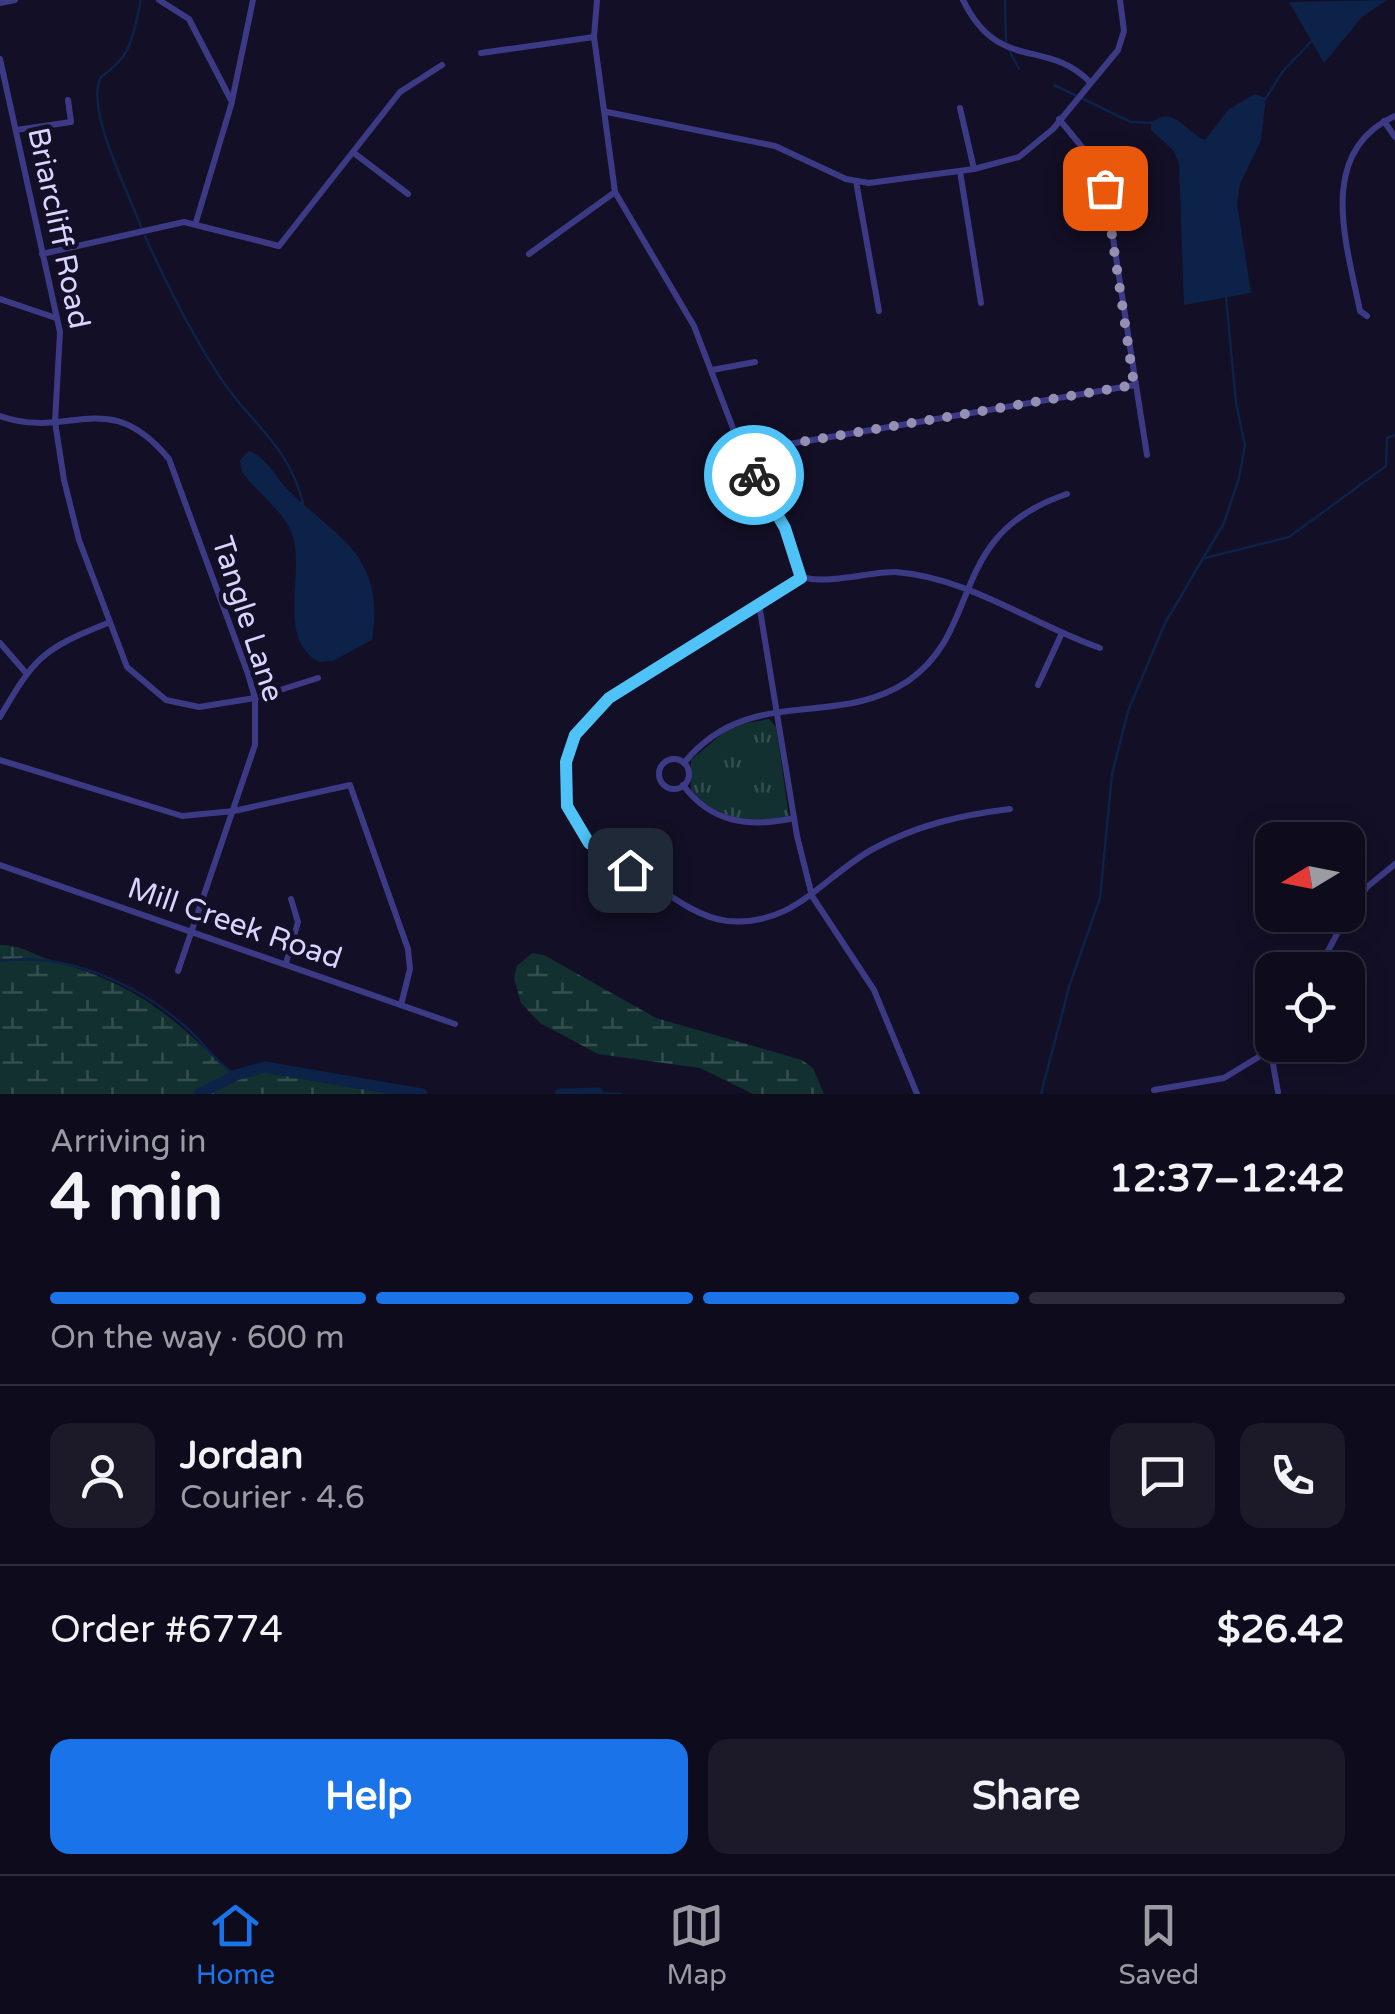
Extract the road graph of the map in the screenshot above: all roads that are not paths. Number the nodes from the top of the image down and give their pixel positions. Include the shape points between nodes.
1 (15, 0) edge
2 (159, 0) edge
3 (253, 0) edge
4 (597, 0) edge
5 (963, 0) edge
6 (1120, 0) edge
7 (0, 3) edge
8 (594, 37) junction
9 (481, 53) dead end
10 (0, 59) edge
11 (442, 65) dead end
12 (1090, 82) junction
13 (68, 100) dead end
14 (232, 102) junction
15 (960, 108) dead end
16 (607, 112) junction
17 (1395, 116) edge
18 (1059, 119) junction
19 (1384, 121) junction
20 (16, 130) junction
21 (1395, 137) edge
22 (354, 153) junction
23 (974, 168) junction
24 (960, 171) junction
25 (856, 181) junction
26 (615, 192) junction
27 (408, 194) dead end
28 (196, 222) junction
29 (42, 254) junction
30 (529, 254) dead end
31 (0, 299) edge
32 (981, 303) dead end
33 (879, 311) dead end
34 (1367, 316) dead end
35 (57, 318) junction
36 (755, 362) dead end
37 (712, 370) junction
38 (1134, 385) junction
39 (0, 416) edge
40 (55, 422) junction
41 (742, 452) junction
42 (1147, 456) dead end
43 (1067, 494) dead end
44 (803, 578) junction
45 (967, 588) junction
46 (759, 604) junction
47 (108, 623) junction
48 (1062, 633) junction
49 (0, 643) edge
50 (1100, 648) dead end
51 (26, 673) junction
52 (318, 678) dead end
53 (1038, 686) dead end
54 (255, 698) junction
55 (777, 714) junction
56 (0, 717) edge
57 (0, 760) edge
58 (684, 763) junction
59 (683, 786) junction
60 (1010, 809) dead end
61 (234, 811) junction
62 (794, 818) junction
63 (1395, 864) edge
64 (0, 865) edge
65 (1365, 891) edge
66 (812, 896) junction
67 (291, 899) dead end
68 (192, 932) junction
69 (286, 963) junction
70 (178, 970) dead end
71 (401, 1005) junction
72 (456, 1024) dead end
73 (1255, 1062) edge
74 (1273, 1062) edge
75 (1154, 1090) dead end
76 (1278, 1092) edge
77 (917, 1094) edge

1 - 7 street
2 - 14 street via 189,19
3 - 14 street
4 - 8 street
5 - 12 street via 991,39 1012,52 1073,65
6 - 12 street via 1122,42
8 - 9 street
8 - 16 street
10 - 20 street, Briarcliff Road
11 - 22 street via 400,92
12 - 18 street
13 - 20 street via 71,122
14 - 28 street
15 - 23 street
16 - 25 street via 775,146
16 - 26 street
17 - 19 street
18 - 23 street via 1018,157
18 - 38 street via 1105,188
19 - 21 street
19 - 34 street via 1357,148 1340,200 1360,311
20 - 29 street, Briarcliff Road
22 - 27 street
22 - 28 street via 279,246
23 - 24 street
24 - 25 street
24 - 32 street
25 - 33 street
26 - 30 street
26 - 37 street via 694,326
28 - 29 street
29 - 35 street, Briarcliff Road
31 - 35 street
35 - 40 street, Briarcliff Road via 62,349
36 - 37 street
37 - 41 street
38 - 41 street
38 - 42 street
39 - 40 street, Tangle Lane
40 - 47 street, Briarcliff Road via 79,540
40 - 54 street, Tangle Lane via 101,416 123,421 150,436 169,458
41 - 44 street via 785,528
43 - 45 street via 1010,523 991,542
44 - 45 street via 898,572
44 - 46 street
45 - 48 street
45 - 55 street via 945,636 912,678 870,700
46 - 55 street
46 - 66 street via 596,708 570,746 565,794 589,843 696,911 724,921 754,920
47 - 51 street via 52,646
47 - 54 street, Briarcliff Road via 132,674 166,700 199,707
48 - 50 street
48 - 53 street
49 - 51 street
51 - 56 street
52 - 54 street, Briarcliff Road
54 - 61 street, Tangle Lane via 256,745
55 - 58 street via 724,726
55 - 62 street
57 - 61 street via 159,812
58 - 59 street
58 - 59 street via 668,760 660,774 668,787
59 - 62 street via 709,811 740,824
60 - 66 street via 910,831 869,851
61 - 68 street, Tangle Lane
61 - 71 street via 350,785 408,948
62 - 66 street
63 - 65 street
64 - 68 street, Mill Creek Road
66 - 77 street via 874,990
67 - 69 street via 298,922
68 - 69 street, Mill Creek Road
68 - 70 street, Tangle Lane
69 - 71 street, Mill Creek Road
71 - 72 street, Mill Creek Road
73 - 75 street via 1224,1078
74 - 76 street

